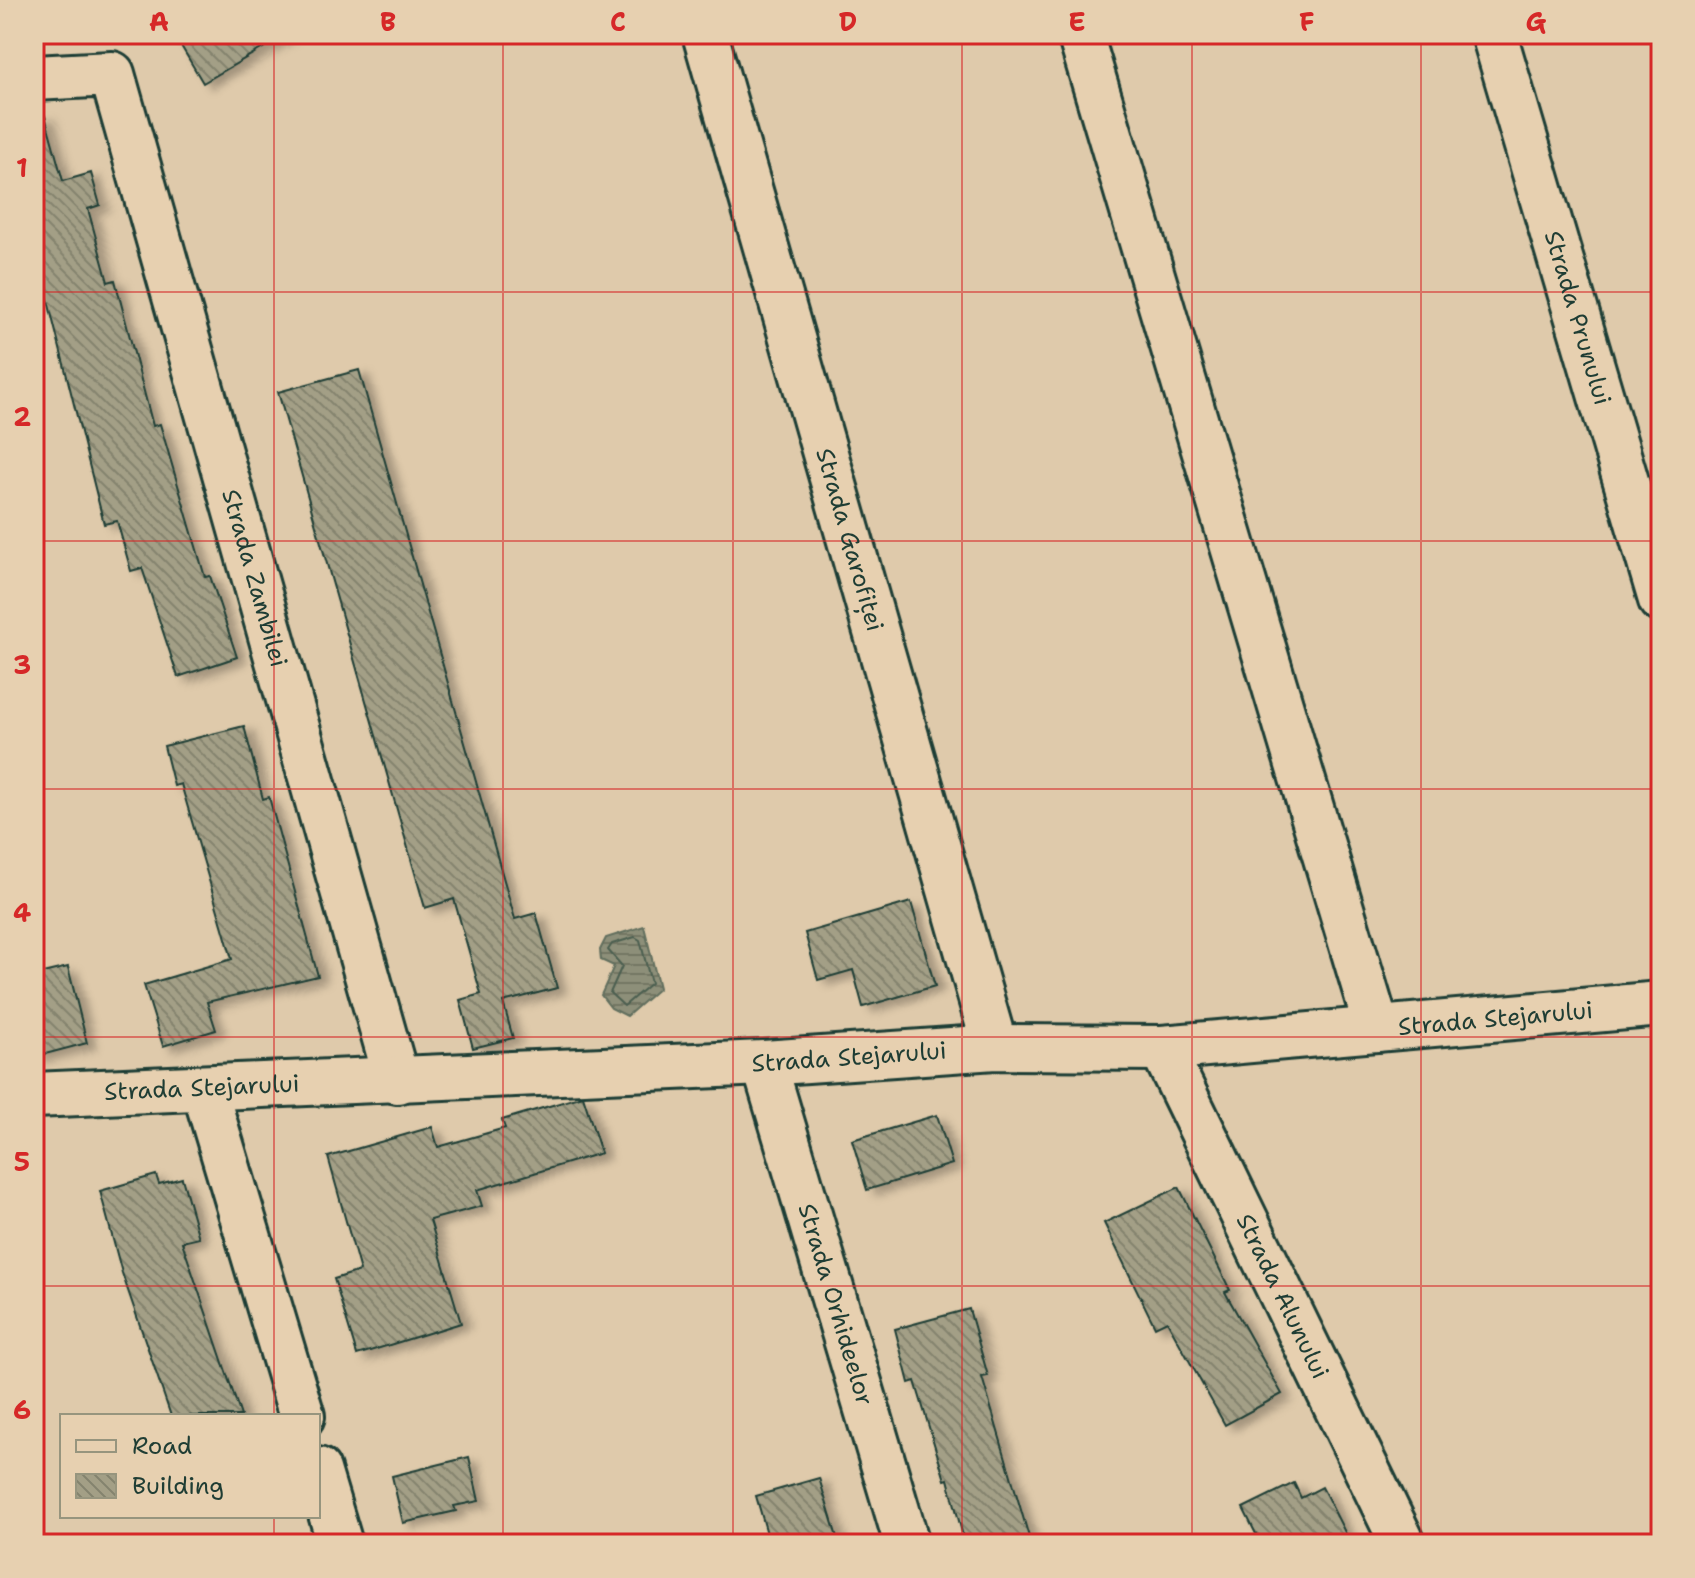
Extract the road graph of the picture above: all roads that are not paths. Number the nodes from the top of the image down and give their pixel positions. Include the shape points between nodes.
1 (705, 34) edge
2 (1080, 34) edge
3 (1494, 34) edge
4 (34, 78) edge
5 (1661, 600) edge
6 (1661, 1004) edge
7 (1377, 1029) junction
8 (995, 1047) junction
9 (1162, 1048) junction
10 (764, 1063) junction
11 (397, 1081) junction
12 (204, 1088) junction
13 (34, 1095) edge
14 (301, 1414) edge
15 (320, 1477) edge
16 (340, 1544) edge
17 (907, 1544) edge
18 (1403, 1544) edge

1 - 8 street, Strada Garofiței
2 - 7 street
3 - 5 street, Strada Prunului
4 - 11 street, Strada Zambilei via 112,74
6 - 7 street, Strada Stejarului
7 - 9 street, Strada Stejarului
8 - 9 street, Strada Stejarului
8 - 10 street, Strada Stejarului
9 - 18 street, Strada Alunului
10 - 11 street, Strada Stejarului
10 - 17 street, Strada Orhideelor
11 - 12 street, Strada Stejarului
12 - 13 street, Strada Stejarului
12 - 14 street
15 - 16 street

